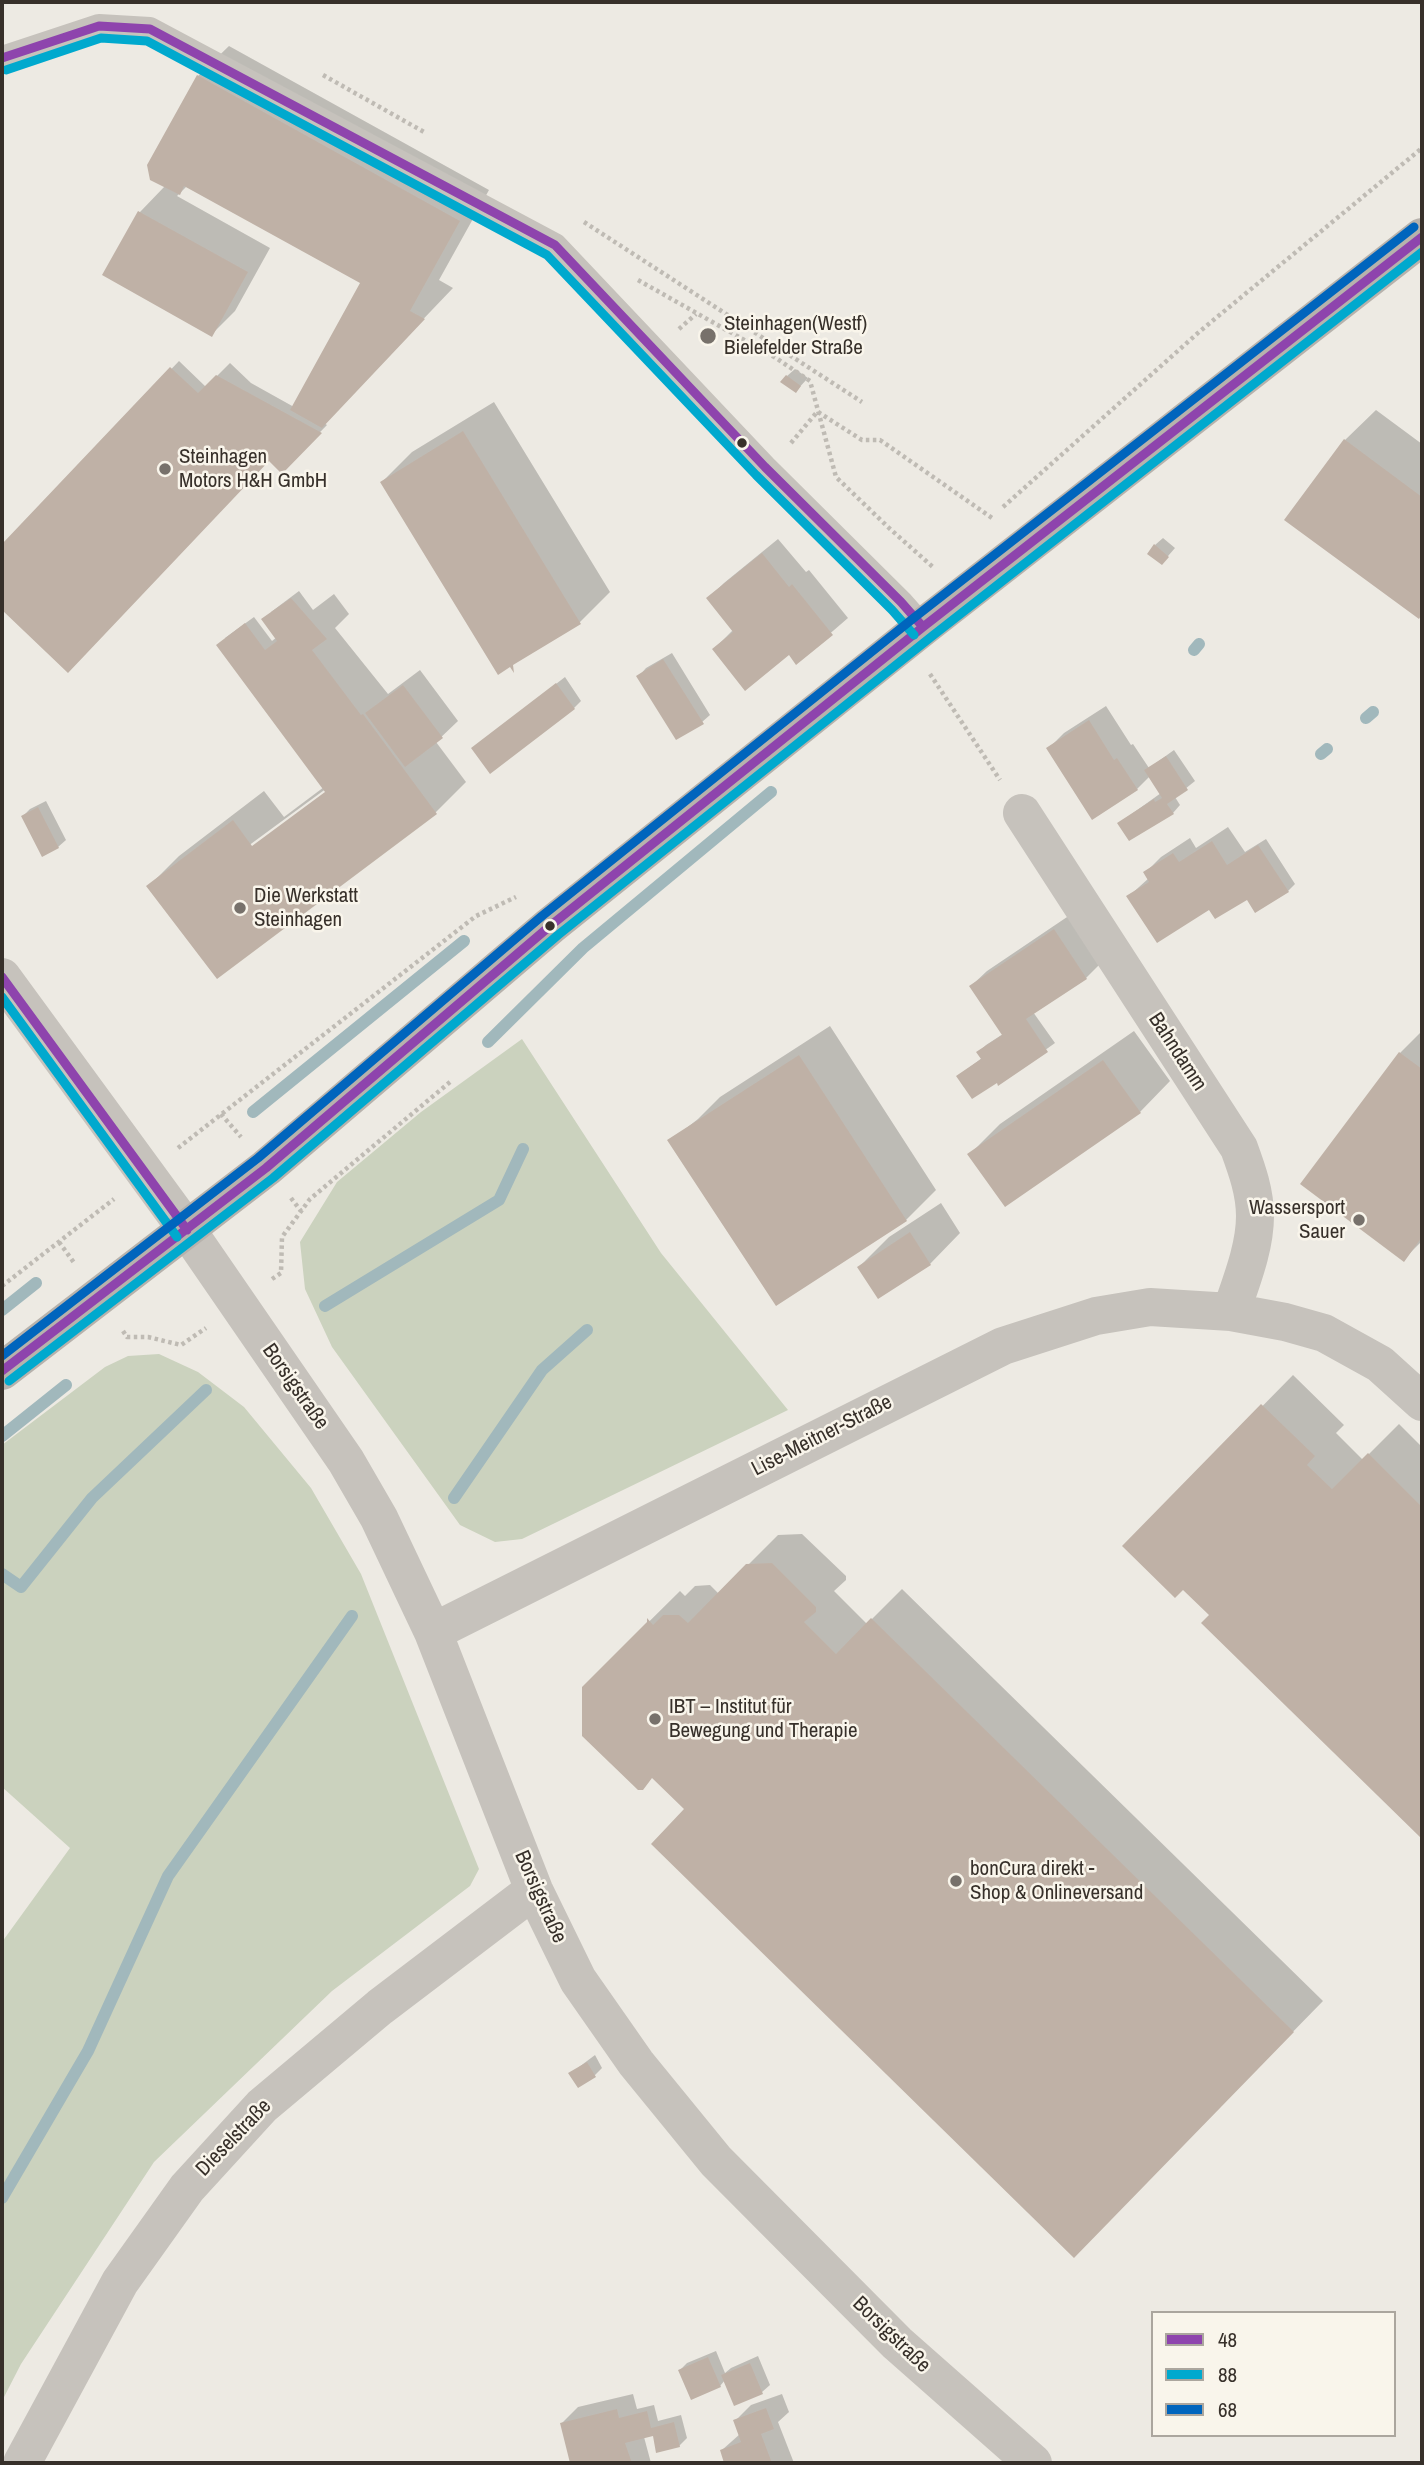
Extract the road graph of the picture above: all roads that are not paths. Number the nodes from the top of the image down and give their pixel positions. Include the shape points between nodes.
1 (2, 58) edge
2 (1422, 237) edge
3 (912, 615) junction
4 (1022, 813) road end
5 (2, 977) edge
6 (187, 1230) junction
7 (1231, 1312) junction
8 (2, 1371) edge
9 (1422, 1402) edge
10 (433, 1632) junction
11 (534, 1890) junction
12 (22, 2463) edge
13 (1033, 2463) edge

1 - 3 lane via 100,26 150,29 555,245
2 - 3 main road
3 - 6 main road via 551,926
4 - 7 street, Bahndamm via 1239,1148 1251,1181 1255,1217
5 - 6 street, Borsigstraße
6 - 8 main road
6 - 10 street, Borsigstraße via 346,1461 379,1518
7 - 9 street via 1324,1333 1380,1364
7 - 10 street, Lise-Meitner-Straße via 1150,1307 1096,1315 1003,1346
10 - 11 street, Borsigstraße
11 - 12 street, Dieselstraße via 380,2007 262,2106 187,2188 120,2282
11 - 13 street, Borsigstraße via 578,1980 636,2063 716,2161 897,2343

